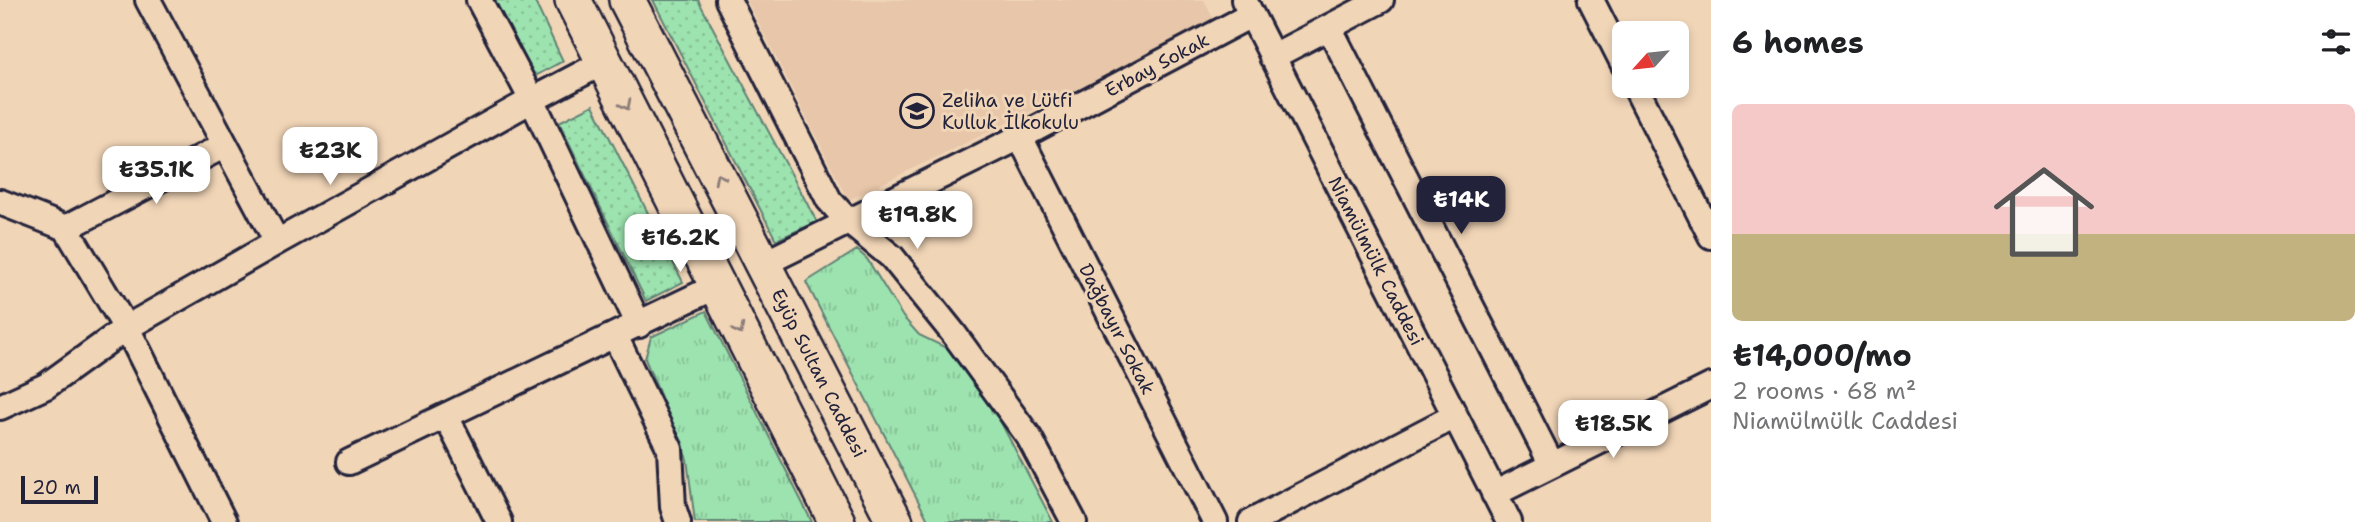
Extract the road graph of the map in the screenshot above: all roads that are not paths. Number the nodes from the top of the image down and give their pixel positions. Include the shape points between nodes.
1 (148, 0) edge
2 (479, 0) edge
3 (573, 0) edge
4 (627, 0) edge
5 (728, 0) edge
6 (1381, 0) edge
7 (1591, 0) edge
8 (1247, 8) edge
9 (1329, 27) junction
10 (1612, 41) edge
11 (1272, 57) junction
12 (604, 62) junction
13 (1641, 98) edge
14 (532, 100) junction
15 (1020, 137) junction
16 (225, 145) junction
17 (0, 202) edge
18 (848, 221) junction
19 (66, 228) junction
20 (1711, 236) edge
21 (277, 242) junction
22 (763, 264) junction
23 (717, 286) junction
24 (639, 325) junction
25 (126, 328) junction
26 (615, 336) junction
27 (1711, 386) edge
28 (0, 407) edge
29 (446, 416) junction
30 (1454, 416) junction
31 (349, 462) dead end
32 (1552, 465) junction
33 (1494, 494) junction
34 (224, 522) edge
35 (499, 522) edge
36 (678, 522) edge
37 (837, 522) edge
38 (895, 522) edge
39 (1074, 522) edge
40 (1214, 522) edge
41 (1251, 522) edge
42 (1508, 522) edge

1 - 16 street
2 - 14 street
3 - 12 main road
22 -> 4 main road, Eyüp Sultan Caddesi
5 - 18 street via 829,200
6 - 9 street
7 - 10 street
8 - 11 street, Niamülmülk Caddesi
8 - 15 street, Erbay Sokak
9 - 11 street
9 - 32 street
11 - 30 street, Niamülmülk Caddesi
12 - 14 street
12 -> 23 main road
13 - 20 street
14 - 21 street
14 - 24 street
15 - 18 street, Erbay Sokak
15 - 40 street, Dağbayır Sokak
16 - 19 street
16 - 21 street
17 - 19 street
18 - 22 street, Erbay Sokak
18 - 39 street via 892,257 954,334 1029,437
19 - 25 street
21 - 25 street
22 - 38 main road, Eyüp Sultan Caddesi
23 - 24 street
23 -> 37 main road
24 - 26 street
25 - 28 street via 46,386
25 - 34 street
26 - 29 street
26 - 36 street via 670,449
27 - 32 street
29 - 31 street
29 - 35 street
30 - 33 street, Niamülmülk Caddesi
30 - 41 street
32 - 33 street
33 - 42 street, Niamülmülk Caddesi

